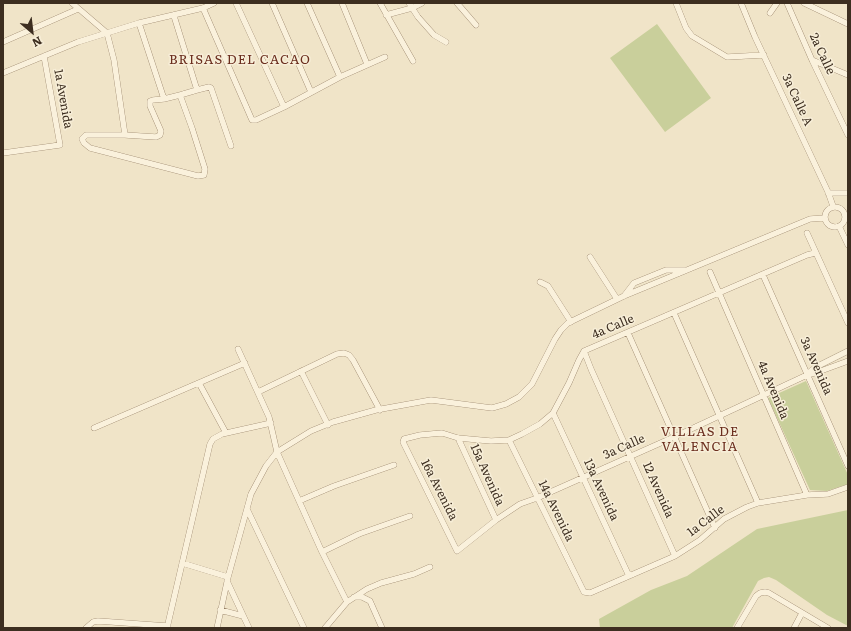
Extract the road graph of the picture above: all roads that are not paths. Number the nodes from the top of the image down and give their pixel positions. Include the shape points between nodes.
1 (72, 3) edge
2 (214, 3) edge
3 (236, 3) edge
4 (272, 3) edge
5 (307, 3) edge
6 (342, 3) edge
7 (380, 3) edge
8 (422, 3) edge
9 (457, 3) edge
10 (676, 3) edge
11 (741, 3) edge
12 (776, 3) edge
13 (787, 3) edge
14 (804, 3) edge
15 (411, 6) edge
16 (203, 8) junction
17 (78, 9) junction
18 (770, 13) dead end
19 (386, 15) junction
20 (174, 16) junction
21 (139, 23) junction
22 (848, 24) edge
23 (476, 25) dead end
24 (107, 33) junction
25 (3, 42) edge
26 (446, 42) dead end
27 (764, 55) junction
28 (44, 56) junction
29 (385, 57) dead end
30 (413, 60) dead end
31 (812, 60) junction
32 (368, 64) junction
33 (3, 73) edge
34 (848, 74) edge
35 (340, 77) junction
36 (197, 90) junction
37 (311, 92) junction
38 (180, 95) junction
39 (164, 99) junction
40 (284, 107) junction
41 (125, 135) junction
42 (848, 135) edge
43 (231, 146) dead end
44 (3, 153) edge
45 (828, 193) junction
46 (848, 193) edge
47 (832, 206) junction
48 (824, 218) junction
49 (839, 226) junction
50 (807, 233) dead end
51 (848, 245) edge
52 (815, 253) junction
53 (590, 257) dead end
54 (710, 272) dead end
55 (763, 275) junction
56 (540, 282) dead end
57 (719, 294) junction
58 (617, 300) junction
59 (674, 313) junction
60 (571, 322) junction
61 (848, 323) edge
62 (628, 333) junction
63 (238, 349) dead end
64 (584, 351) junction
65 (848, 352) edge
66 (579, 360) junction
67 (848, 361) edge
68 (245, 363) junction
69 (591, 369) junction
70 (301, 372) junction
71 (807, 375) junction
72 (199, 382) junction
73 (258, 392) junction
74 (764, 396) junction
75 (380, 410) junction
76 (553, 413) junction
77 (719, 415) junction
78 (271, 423) junction
79 (328, 424) junction
80 (94, 428) dead end
81 (226, 433) junction
82 (674, 437) junction
83 (458, 438) junction
84 (404, 439) joint
85 (509, 440) junction
86 (277, 452) junction
87 (630, 456) junction
88 (394, 465) dead end
89 (848, 466) edge
90 (582, 477) junction
91 (848, 487) edge
92 (807, 495) junction
93 (537, 498) junction
94 (299, 501) junction
95 (758, 503) junction
96 (247, 509) junction
97 (410, 516) dead end
98 (496, 520) junction
99 (715, 528) junction
100 (457, 551) joint
101 (322, 552) junction
102 (675, 556) junction
103 (182, 563) junction
104 (430, 567) dead end
105 (629, 576) junction
106 (228, 579) junction
107 (584, 592) joint
108 (354, 597) junction
109 (347, 602) junction
110 (220, 610) junction
111 (802, 613) junction
112 (243, 616) junction
113 (168, 627) edge
114 (86, 628) edge
115 (217, 628) edge
116 (249, 628) edge
117 (304, 628) edge
118 (325, 628) edge
119 (382, 628) edge
120 (737, 628) edge
121 (794, 628) edge
122 (828, 628) edge

1 - 17 street
2 - 16 street
3 - 40 street
4 - 37 street
5 - 35 street
6 - 32 street
7 - 19 street
8 - 15 street
9 - 23 street
10 - 27 street via 692,36 727,57
11 - 27 street, 3a Calle A
12 - 18 street
13 - 31 street, 2a Calle
14 - 22 street
15 - 19 street
15 - 26 street via 434,35
16 - 20 street
16 - 40 street via 252,120
17 - 24 street
17 - 25 street
19 - 30 street
20 - 21 street
20 - 36 street
21 - 24 street
21 - 39 street
24 - 28 street
24 - 41 street via 114,60
27 - 45 street, 3a Calle A
28 - 33 street
28 - 44 street, 1a Avenida via 60,145
29 - 32 street
31 - 34 street
31 - 42 street, 2a Calle
32 - 35 street
35 - 37 street
36 - 38 street
36 - 43 street via 211,88
37 - 40 street
38 - 39 street
38 - 41 street via 206,169 204,175 198,176 90,148 82,139 86,135
39 - 41 street via 150,101 161,131 160,135
45 - 46 street
45 - 47 street, 3a Calle A
47 - 48 street via 826,210
47 - 49 street via 840,208 845,214 844,221
48 - 49 street via 828,225
48 - 58 street via 810,220 687,270 666,270 634,283 624,296
49 - 51 street
50 - 52 street
52 - 55 street, 4a Calle
52 - 61 street
53 - 58 street
54 - 57 street, 4a Avenida
55 - 57 street, 4a Calle
55 - 71 street, 3a Avenida
56 - 60 street via 548,286
57 - 59 street, 4a Calle
57 - 74 street, 4a Avenida
58 - 60 street
59 - 62 street, 4a Calle
59 - 77 street
60 - 75 street via 555,339 532,384 519,397 506,404 492,408 431,400
62 - 64 street, 4a Calle
62 - 82 street
63 - 68 street
64 - 66 street, 4a Calle
64 - 69 street, 12 Avenida
65 - 71 street, 3a Calle via 816,367
66 - 69 street
66 - 76 street, 4a Calle
67 - 71 street, 3a Calle
68 - 72 street
68 - 73 street
69 - 87 street, 12 Avenida
70 - 73 street
70 - 75 street via 337,354 349,355
70 - 79 street
71 - 74 street, 3a Calle
71 - 89 street, 3a Avenida
72 - 80 street
72 - 81 street
73 - 78 street
74 - 77 street, 3a Calle
74 - 92 street, 4a Avenida
75 - 79 street
76 - 85 street, 4a Calle via 540,424
76 - 90 street, 13a Avenida
77 - 82 street, 3a Calle
77 - 95 street
78 - 81 street
78 - 86 street
79 - 86 street via 311,431
81 - 103 street via 213,439 210,444
82 - 87 street, 3a Calle
82 - 99 street
83 - 84 street, 4a Calle via 442,433 420,434
83 - 85 street, 4a Calle
83 - 98 street, 15a Avenida
84 - 100 street, 16a Avenida via 403,442
85 - 93 street, 14a Avenida
86 - 94 street
86 - 96 street via 260,476
87 - 90 street, 3a Calle
87 - 102 street, 12 Avenida
88 - 94 street via 340,483
90 - 93 street, 3a Calle
90 - 105 street, 13a Avenida
91 - 92 street, 1a Calle via 828,494
92 - 95 street, 1a Calle
93 - 98 street, 3a Calle via 520,504
93 - 107 street, 14a Avenida
94 - 101 street
95 - 99 street, 1a Calle via 734,513
96 - 106 street
96 - 117 street
97 - 101 street via 359,534
98 - 100 street, 3a Calle
99 - 102 street, 1a Calle
101 - 109 street
102 - 105 street, 1a Calle
103 - 106 street
103 - 113 street
104 - 108 street via 367,588
105 - 107 street, 1a Calle via 590,593
106 - 110 street
106 - 112 street
108 - 109 street
108 - 119 street via 370,601
109 - 118 street
110 - 112 street
110 - 115 street
111 - 120 street via 769,593 760,593 753,599
111 - 121 street
111 - 122 street
112 - 116 street
113 - 114 street via 98,621

